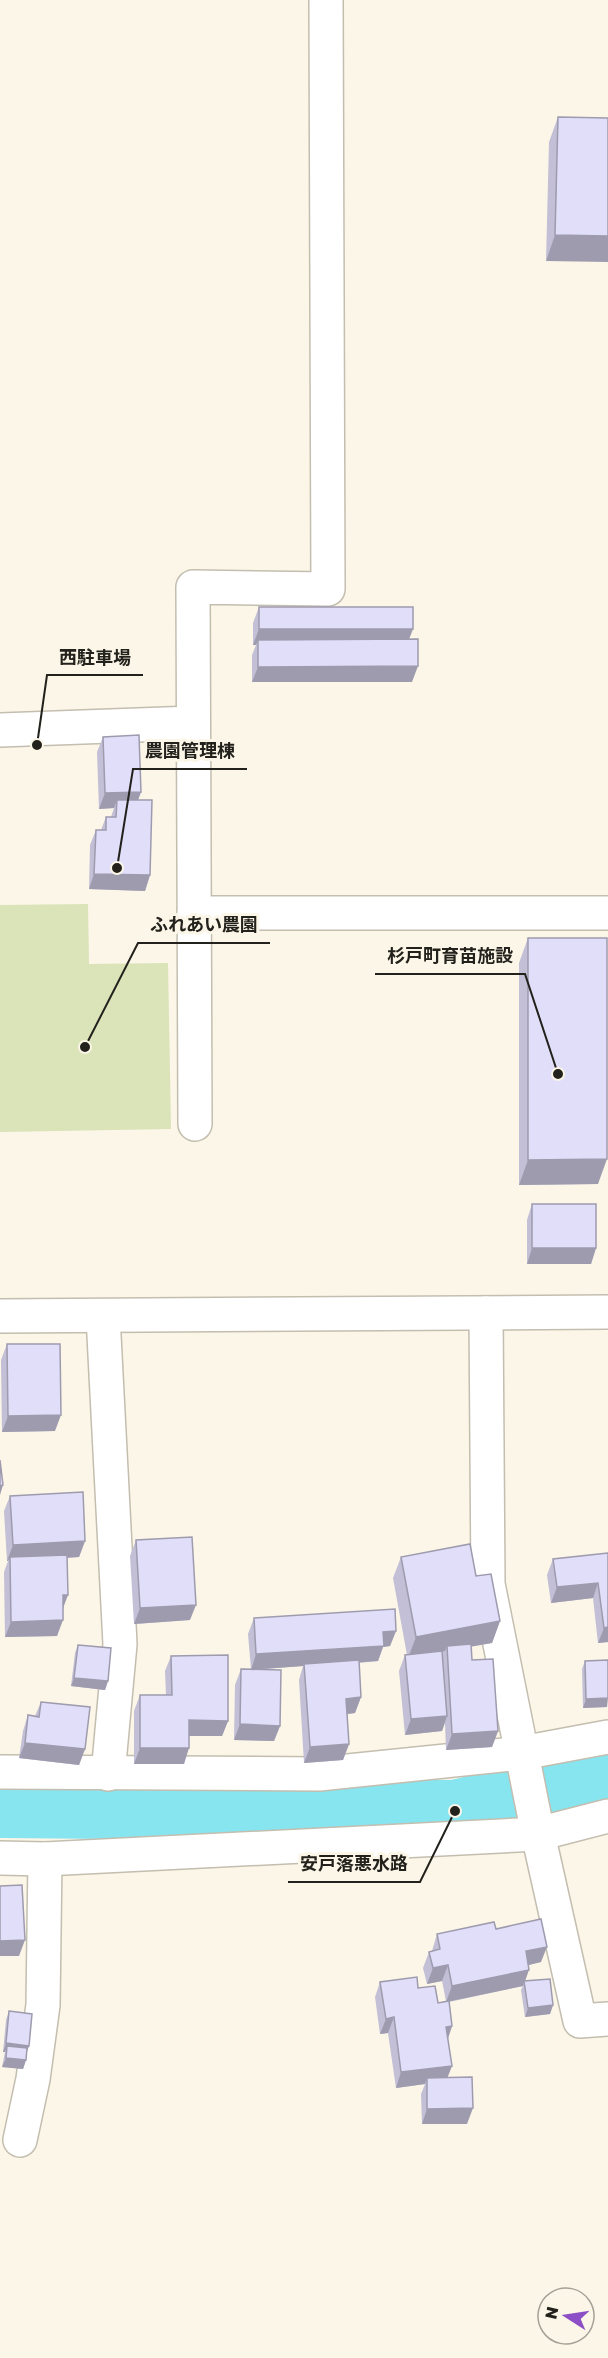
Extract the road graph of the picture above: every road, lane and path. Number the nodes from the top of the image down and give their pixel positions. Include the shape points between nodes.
1 (326, 0) edge
2 (193, 723) junction
3 (0, 730) edge
4 (194, 913) junction
5 (608, 913) edge
6 (195, 1124) dead end
7 (608, 1312) edge
8 (486, 1313) junction
9 (0, 1316) edge
10 (103, 1316) junction
11 (608, 1737) edge
12 (523, 1759) junction
13 (0, 1772) edge
14 (108, 1774) junction
15 (608, 1816) edge
16 (537, 1826) junction
17 (0, 1858) edge
18 (45, 1859) junction
19 (608, 2019) edge
20 (21, 2140) dead end

1 - 2 street via 328,589 193,587
2 - 3 street
2 - 4 street
4 - 5 street
4 - 6 street
7 - 8 street
8 - 10 street
8 - 12 street via 488,1584
9 - 10 street
10 - 14 street via 120,1644
11 - 12 street
12 - 14 street via 319,1774
12 - 16 street
13 - 14 street
15 - 16 street
16 - 18 street
16 - 19 street via 580,2021
17 - 18 street
18 - 20 street via 43,2005

